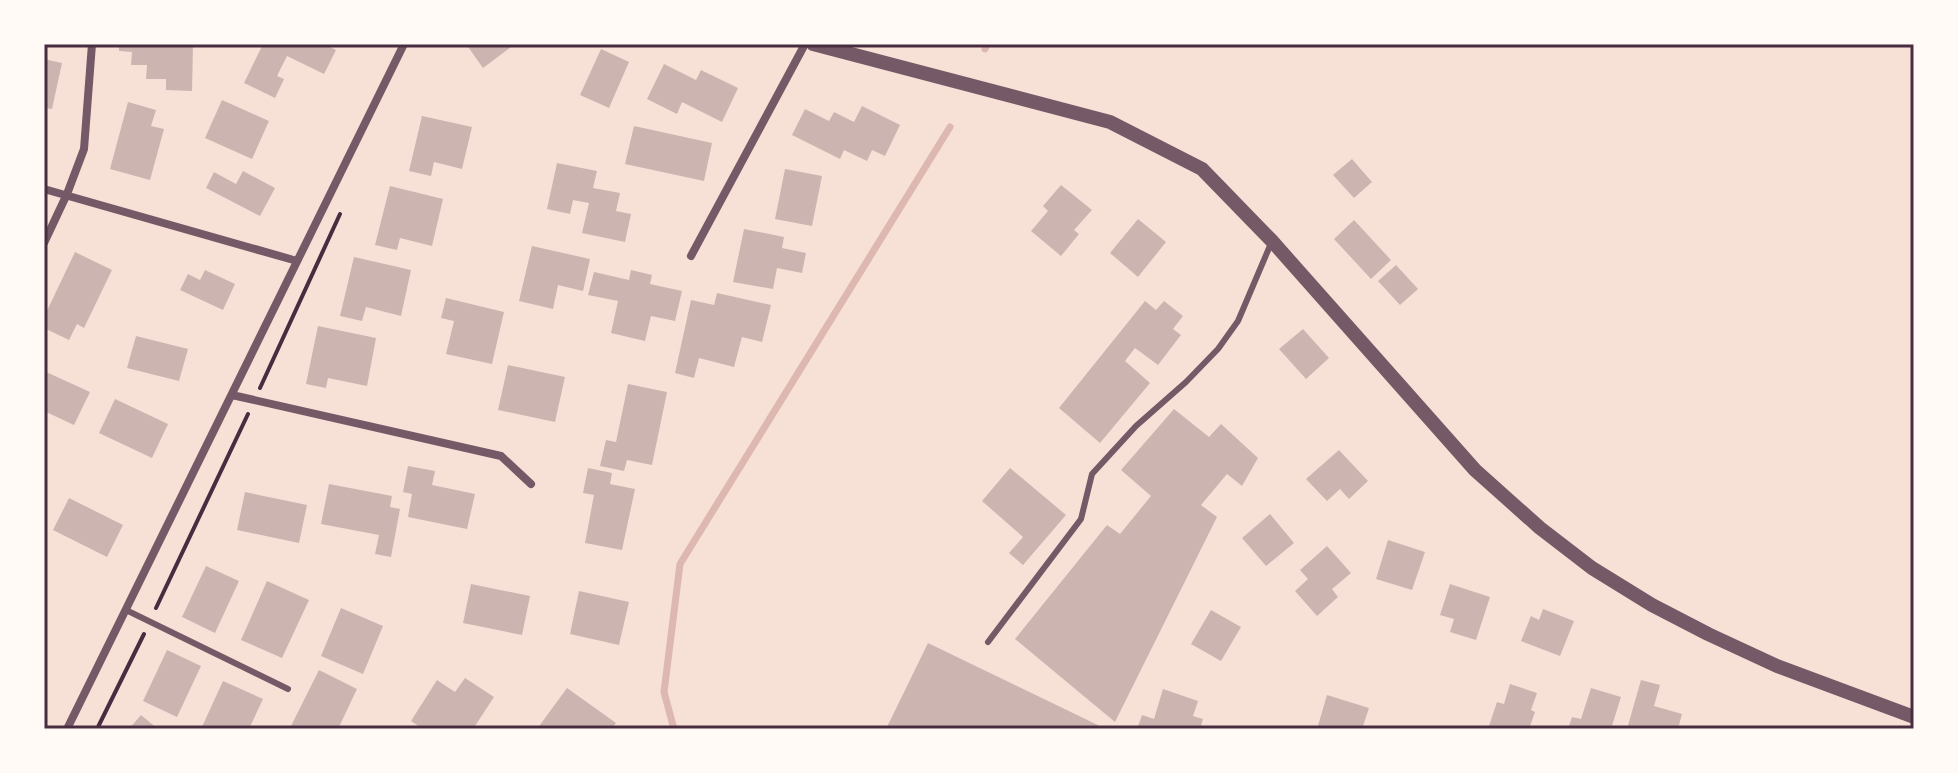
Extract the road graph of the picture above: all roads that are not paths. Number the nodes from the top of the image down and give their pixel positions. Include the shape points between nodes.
1 (92, 44) edge
2 (404, 44) edge
3 (805, 44) edge
4 (813, 44) edge
5 (44, 189) edge
6 (67, 194) junction
7 (1272, 241) junction
8 (44, 243) edge
9 (691, 256) dead end
10 (297, 261) junction
11 (232, 395) junction
12 (531, 484) dead end
13 (126, 610) junction
14 (988, 642) dead end
15 (288, 689) dead end
16 (1914, 717) edge
17 (67, 729) edge

1 - 6 street via 84,149
2 - 10 street
3 - 9 street
4 - 7 street via 1110,122 1202,169
5 - 6 street
6 - 8 street
6 - 10 street
7 - 14 lane via 1238,321 1218,349 1092,474 1081,519
7 - 16 street via 1475,470 1592,568 1652,605 1763,660
10 - 11 street
11 - 12 street via 501,456
11 - 13 street
13 - 15 lane
13 - 17 street

